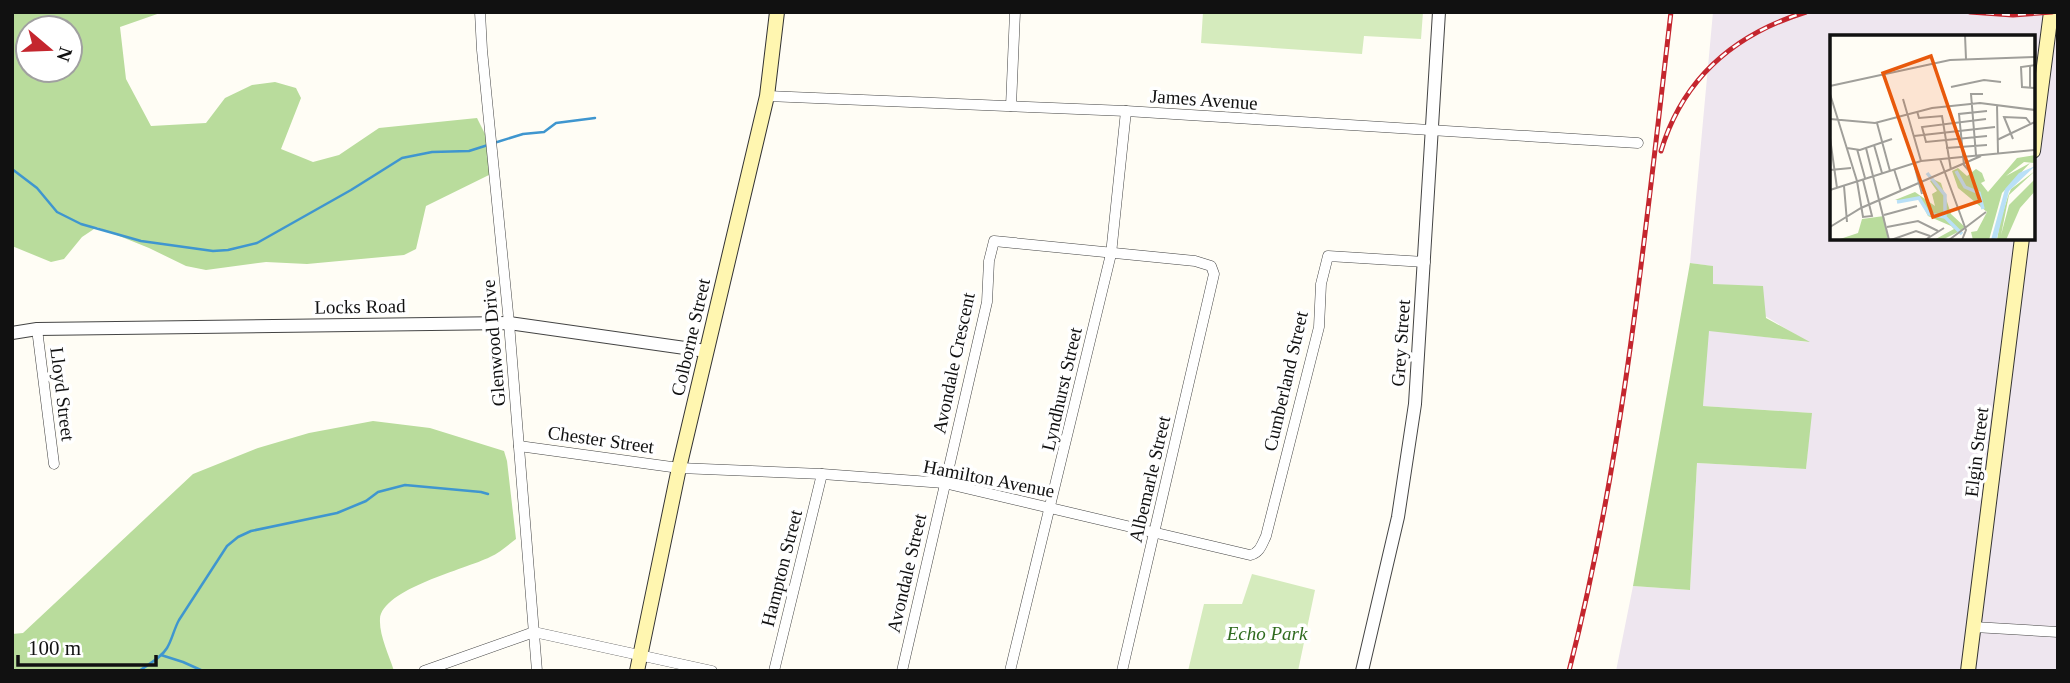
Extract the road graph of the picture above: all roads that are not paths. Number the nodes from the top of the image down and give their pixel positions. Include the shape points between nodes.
1 (480, 12) edge
2 (777, 12) edge
3 (1015, 12) edge
4 (1439, 12) edge
5 (2051, 12) edge
6 (767, 96) junction
7 (1011, 106) junction
8 (1126, 111) junction
9 (1432, 130) junction
10 (2035, 136) edge
11 (1638, 143) dead end
12 (2022, 240) edge
13 (1111, 254) junction
14 (1425, 262) junction
15 (509, 323) junction
16 (37, 330) junction
17 (12, 333) edge
18 (706, 351) junction
19 (519, 446) junction
20 (54, 464) dead end
21 (679, 468) junction
22 (821, 474) junction
23 (944, 483) junction
24 (1049, 508) junction
25 (1155, 533) junction
26 (1246, 555) joint
27 (1974, 626) junction
28 (534, 632) junction
29 (2058, 632) edge
30 (641, 654) junction
31 (424, 671) edge
32 (537, 671) edge
33 (637, 671) edge
34 (712, 671) edge
35 (774, 671) edge
36 (902, 671) edge
37 (1010, 671) edge
38 (1122, 671) edge
39 (1362, 671) edge
40 (1968, 671) edge

1 - 15 street, Glenwood Drive
2 - 6 main road, Colborne Street
3 - 7 street
4 - 9 street, Grey Street
5 - 10 main road
6 - 7 street, James Avenue
6 - 18 main road, Colborne Street
7 - 8 street, James Avenue
8 - 9 street, James Avenue
8 - 13 street, Lyndhurst Street
9 - 11 street, James Avenue
9 - 14 street, Grey Street
12 - 27 main road, Elgin Street
13 - 23 street, Avondale Crescent via 994,242 987,302
13 - 24 street, Lyndhurst Street
13 - 25 street, Albemarle Street via 1195,261 1211,266 1214,274
14 - 26 street, Cumberland Street via 1328,256 1319,327 1266,536 1255,554
14 - 39 street, Grey Street via 1406,475
15 - 16 street, Locks Road
15 - 18 street, Locks Road
15 - 19 street, Glenwood Drive
16 - 17 street, Locks Road
16 - 20 street, Lloyd Street
18 - 21 main road, Colborne Street
19 - 21 street, Chester Street
19 - 28 street, Glenwood Drive
21 - 22 street, Hamilton Avenue
21 - 30 main road, Colborne Street
22 - 23 street, Hamilton Avenue
22 - 35 street, Hampton Street
23 - 24 street, Hamilton Avenue
23 - 36 street, Avondale Street
24 - 25 street, Hamilton Avenue
24 - 37 street, Lyndhurst Street
25 - 26 street, Hamilton Avenue
25 - 38 street, Albemarle Street
27 - 29 street
27 - 40 main road, Elgin Street
28 - 30 street
28 - 31 street
28 - 32 street, Glenwood Drive
30 - 33 main road, Colborne Street
30 - 34 street

